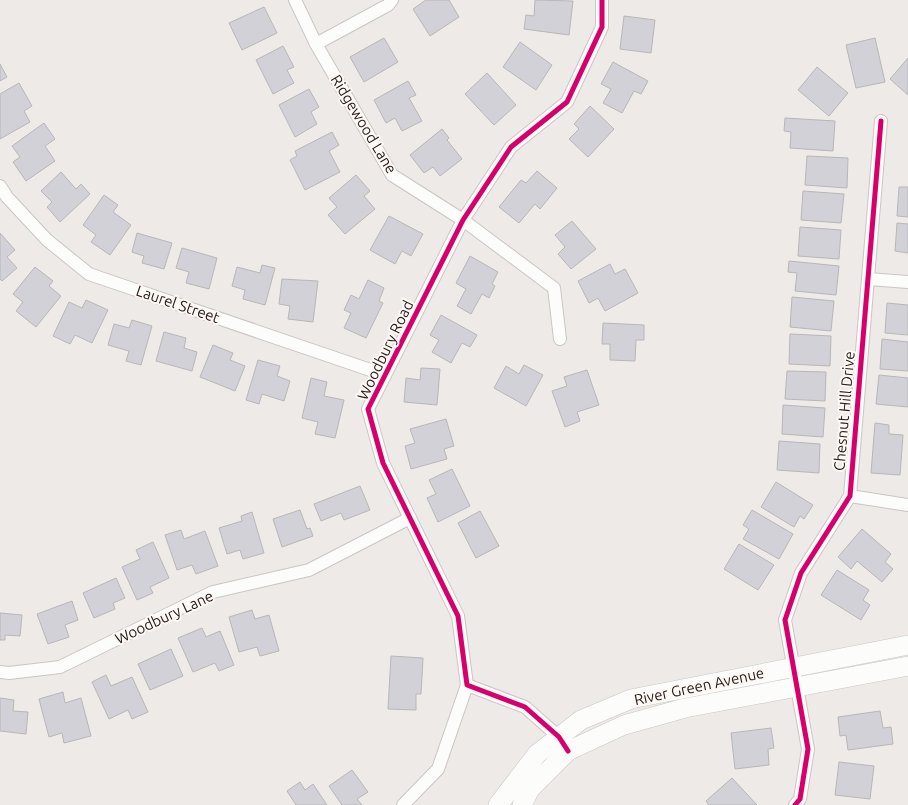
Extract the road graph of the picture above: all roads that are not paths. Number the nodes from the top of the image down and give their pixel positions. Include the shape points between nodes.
1 (295, 0) edge
2 (392, 0) edge
3 (602, 0) edge
4 (316, 44) junction
5 (881, 121) dead end
6 (0, 186) edge
7 (463, 220) junction
8 (868, 279) junction
9 (908, 282) edge
10 (560, 339) dead end
11 (385, 375) junction
12 (850, 496) junction
13 (908, 504) edge
14 (410, 518) junction
15 (908, 645) edge
16 (795, 666) junction
17 (908, 666) edge
18 (0, 672) edge
19 (467, 685) junction
20 (798, 686) junction
21 (564, 744) junction
22 (402, 805) edge
23 (498, 805) edge
24 (522, 805) edge
25 (795, 805) edge

1 - 4 street, Ridgewood Lane
2 - 4 street
3 - 7 street, Woodbury Road via 602,27 567,102 511,147
4 - 7 street, Ridgewood Lane via 392,175
5 - 8 street, Chesnut Hill Drive
6 - 11 street, Laurel Street via 47,240 89,274
7 - 10 street, Ridgewood Lane via 554,288
7 - 11 street, Woodbury Road
8 - 9 street
8 - 12 street, Chesnut Hill Drive
11 - 14 street, Woodbury Road via 368,409 383,463
12 - 13 street
12 - 16 street, Chesnut Hill Drive via 801,573 785,620
14 - 18 street, Woodbury Lane via 309,570 213,592 60,667
14 - 19 street, Woodbury Road via 458,616
15 - 16 street, River Green Avenue
16 - 20 street, Chesnut Hill Drive
16 - 21 street, River Green Avenue via 631,699 581,720
17 - 20 street, River Green Avenue
19 - 21 street via 525,707
19 - 22 street via 438,769
20 - 21 street, River Green Avenue via 685,708
20 - 25 street, Chesnut Hill Drive via 808,749 800,799
21 - 23 street, River Green Avenue via 537,754
21 - 24 street, River Green Avenue via 530,788

